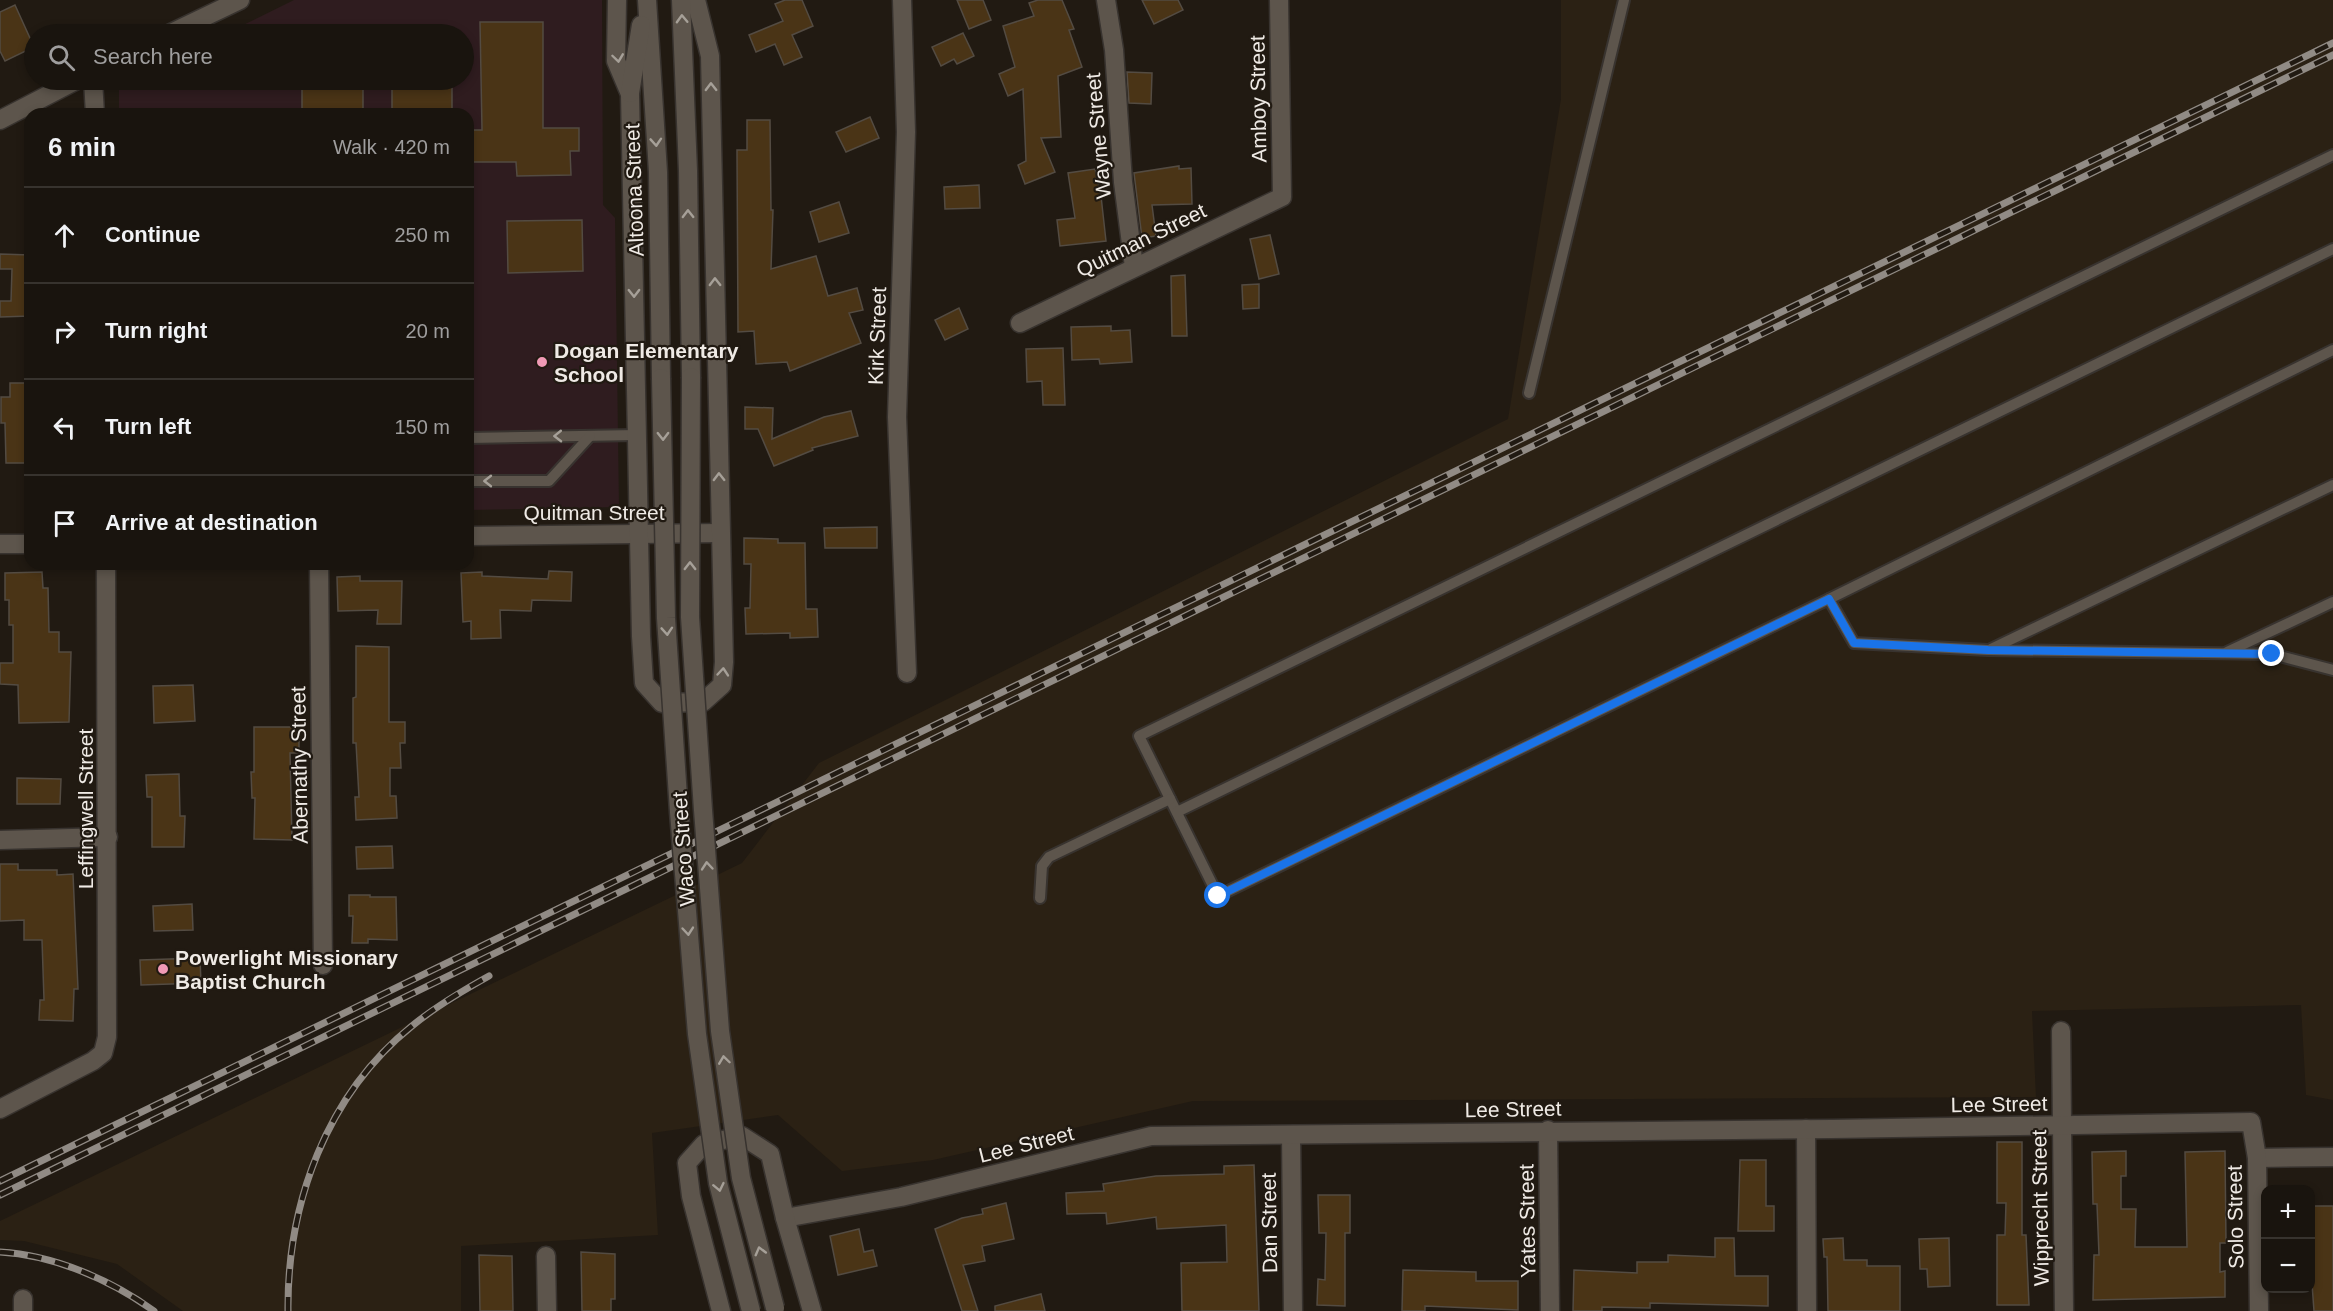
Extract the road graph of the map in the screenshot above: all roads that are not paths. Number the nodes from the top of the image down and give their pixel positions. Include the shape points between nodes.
1 (240, 0) edge
2 (618, 0) edge
3 (646, 0) edge
4 (681, 0) edge
5 (696, 0) edge
6 (902, 0) edge
7 (1106, 0) edge
8 (1279, 0) edge
9 (1624, 0) edge
10 (190, 24) edge
11 (58, 90) edge
12 (94, 90) edge
13 (630, 94) junction
14 (95, 108) edge
15 (0, 120) edge
16 (2333, 155) edge
17 (1282, 197) joint
18 (2333, 249) edge
19 (1134, 267) junction
20 (1020, 323) dead end
21 (2333, 350) edge
22 (661, 378) joint
23 (1529, 393) dead end
24 (637, 435) junction
25 (590, 436) junction
26 (474, 438) edge
27 (474, 481) edge
28 (2333, 485) edge
29 (720, 533) junction
30 (640, 534) junction
31 (474, 536) edge
32 (0, 543) edge
33 (24, 544) edge
34 (106, 570) edge
35 (319, 570) edge
36 (1829, 599) junction
37 (2333, 602) edge
38 (1988, 650) junction
39 (2224, 654) junction
40 (2333, 670) edge
41 (907, 673) dead end
42 (1170, 799) junction
43 (1177, 812) junction
44 (108, 837) junction
45 (0, 840) edge
46 (1040, 898) dead end
47 (323, 965) dead end
48 (2061, 1031) dead end
49 (0, 1108) edge
50 (2251, 1122) joint
51 (2061, 1126) junction
52 (1806, 1129) junction
53 (1548, 1130) junction
54 (1291, 1135) junction
55 (2257, 1158) junction
56 (2333, 1158) edge
57 (785, 1218) junction
58 (546, 1256) dead end
59 (775, 1309) edge
60 (547, 1311) edge
61 (721, 1311) edge
62 (751, 1311) edge
63 (812, 1311) edge
64 (1293, 1311) edge
65 (1550, 1311) edge
66 (1807, 1311) edge
67 (2064, 1311) edge
68 (2259, 1311) edge

1 - 10 street
2 -> 13 street via 616,61
3 - 13 street
3 -> 22 street, Altoona Street via 658,172
59 -> 4 street, Waco Street, bridge via 741,1178 720,1031 702,810 690,617 688,171
29 -> 5 street via 710,56
6 - 41 street, Kirk Street via 906,132 897,417
7 - 19 street, Wayne Street
8 - 17 street, Amboy Street
9 - 23 lane
11 - 15 street
12 - 14 street
13 -> 24 street
16 - 42 lane via 1139,736
17 - 19 street, Quitman Street
18 - 43 lane
19 - 20 street, Quitman Street
21 - 36 lane
22 -> 62 street, Waco Street, bridge via 666,618 697,1034 718,1183
24 - 25 lane
24 - 30 street
25 -> 26 lane
25 -> 27 lane via 549,481
28 - 38 lane
29 - 30 street, Quitman Street
30 -> 29 street via 644,683 662,703 702,702 722,686
30 - 31 street, Quitman Street
32 - 33 street
34 - 44 street, Leffingwell Street
35 - 47 street, Abernathy Street
36 - 38 lane via 1854,643
36 - 43 lane via 1218,896
37 - 39 lane
38 - 39 lane
39 - 40 lane via 2272,654
42 - 43 lane
42 - 46 lane via 1049,857 1042,867
44 - 45 street
44 - 49 street, Leffingwell Street via 107,1037 103,1053
48 - 51 street, Wipprecht Street
50 - 51 street, Lee Street
50 - 55 street, Solo Street
51 - 52 street, Lee Street
51 - 67 street, Wipprecht Street
52 - 53 street, Lee Street
52 - 66 street
53 - 54 street, Lee Street
53 - 65 street, Yates Street
54 - 57 street, Lee Street via 1151,1136 901,1197
54 - 64 street, Dan Street
55 - 56 street
55 - 68 street, Solo Street
57 - 61 street via 770,1154 742,1136 704,1144 687,1163 691,1196
57 - 63 street
58 - 60 street

